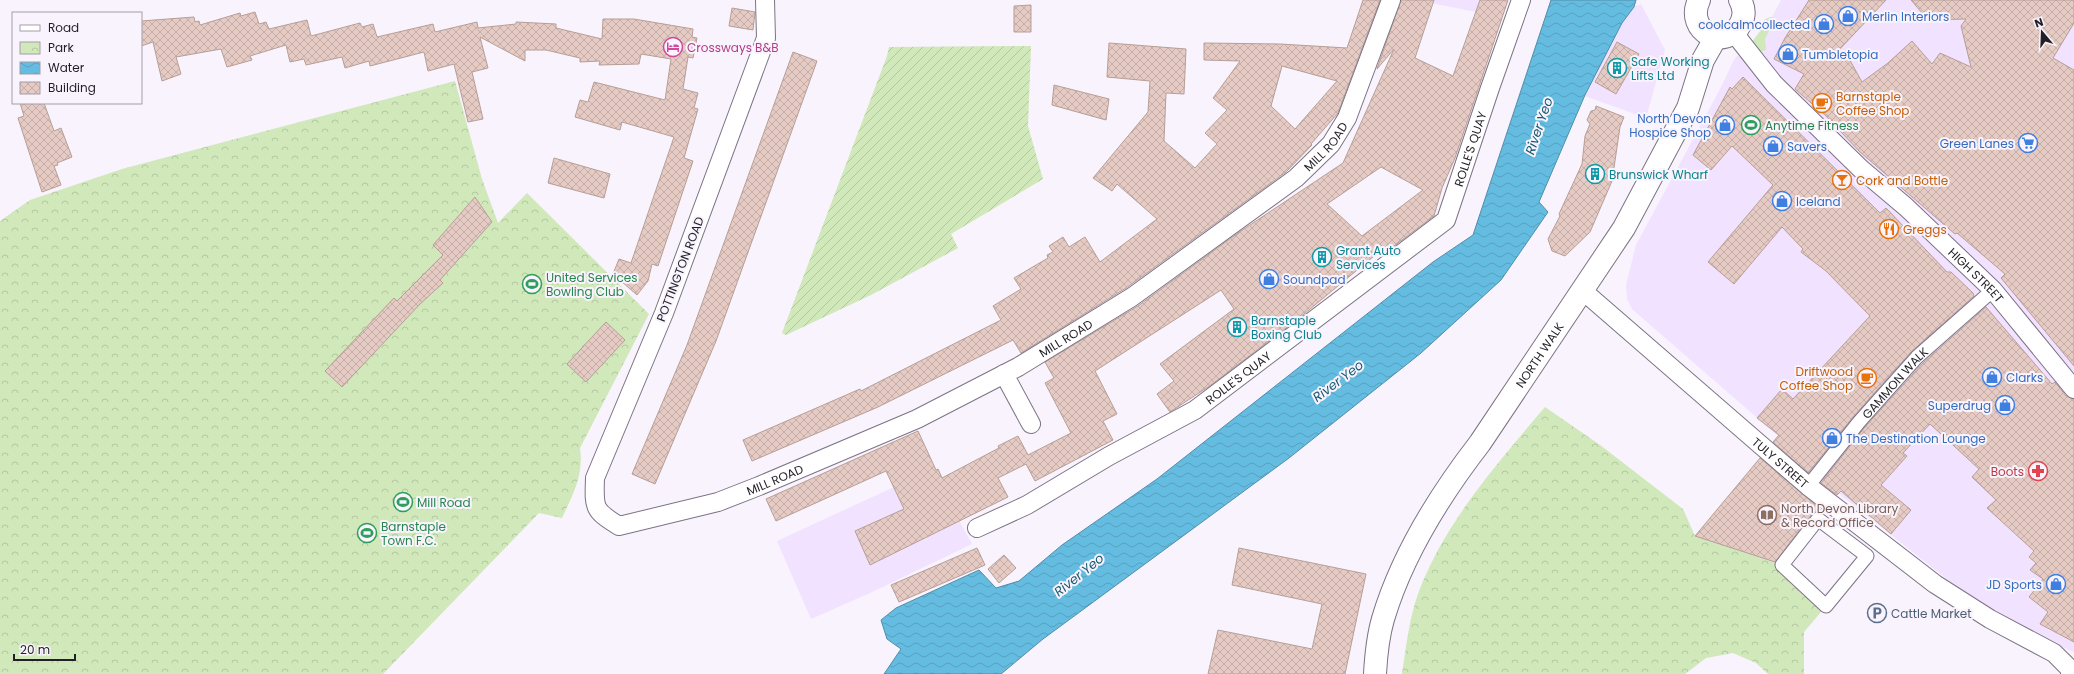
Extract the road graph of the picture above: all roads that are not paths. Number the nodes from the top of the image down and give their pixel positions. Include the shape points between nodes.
1 (765, 0) edge
2 (1391, 0) edge
3 (1521, 0) edge
4 (1742, 2) edge
5 (1692, 5) edge
6 (1725, 35) junction
7 (1582, 290) junction
8 (1993, 290) junction
9 (1004, 374) junction
10 (2074, 389) edge
11 (1031, 424) dead end
12 (1808, 486) junction
13 (619, 526) joint
14 (977, 528) dead end
15 (1826, 606) joint
16 (2072, 670) edge
17 (1375, 674) edge

1 - 13 street, POTTINGTON ROAD via 766,38 664,313 595,478 594,503 602,515
2 - 9 street, MILL ROAD via 1347,118 1325,152 1296,178 1132,297
3 - 14 street, ROLLE'S QUAY via 1446,220 1195,410 1109,456 1027,505
4 - 6 street, NORTH WALK via 1743,20
5 - 6 street via 1698,26 1704,32
6 - 7 street, NORTH WALK via 1703,60 1688,108 1624,228
6 - 8 street, HIGH STREET via 1861,169 1906,207
7 - 12 street, TULY STREET
7 - 17 street, NORTH WALK via 1480,443 1456,474 1418,535 1382,620
8 - 10 street, HIGH STREET
8 - 12 street, GAMMON WALK via 1917,357 1859,422
9 - 11 street
9 - 13 street, MILL ROAD via 917,419 759,486 718,502
12 - 16 street, TULY STREET via 1935,584 1990,619 2054,653
15 - 15 street via 1867,556 1818,519 1782,564

